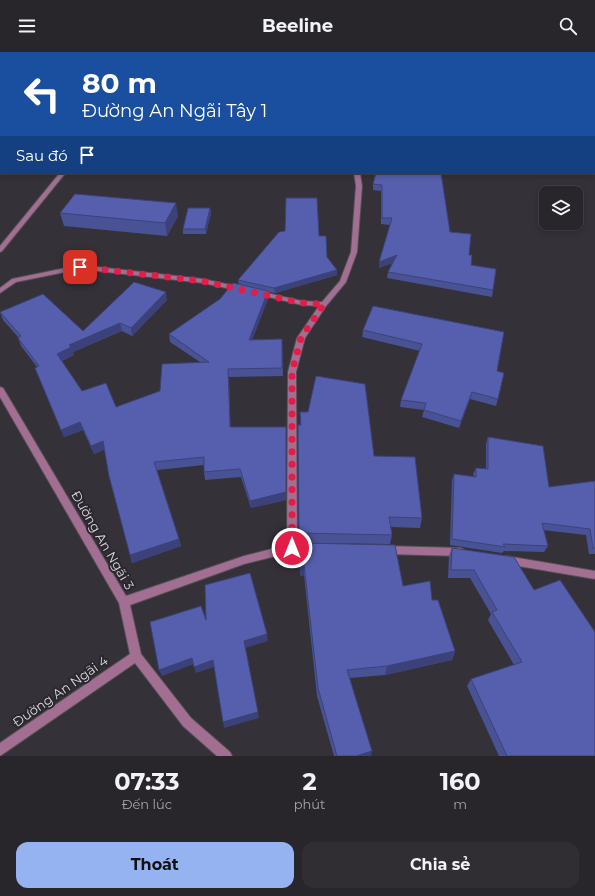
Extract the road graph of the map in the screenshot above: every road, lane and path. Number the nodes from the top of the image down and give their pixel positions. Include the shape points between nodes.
1 (357, 174) edge
2 (62, 175) dead end
3 (0, 250) edge
4 (0, 291) edge
5 (324, 304) junction
6 (0, 390) edge
7 (292, 548) junction
8 (324, 549) edge
9 (379, 550) edge
10 (473, 554) edge
11 (496, 558) edge
12 (595, 575) edge
13 (124, 602) junction
14 (136, 656) junction
15 (0, 750) edge
16 (226, 756) edge

1 - 5 street via 359,186 354,252 343,282
2 - 3 street
4 - 5 street via 14,280 80,267 202,281 302,303
5 - 7 street via 301,338 292,372
6 - 13 street, Đường An Ngãi 3
7 - 8 street
7 - 13 street via 244,560
9 - 10 street via 458,551
11 - 12 street
13 - 14 street, Đường An Ngãi 3
14 - 15 street, Đường An Ngãi 4
14 - 16 street, Đường An Ngãi 3 via 187,722

